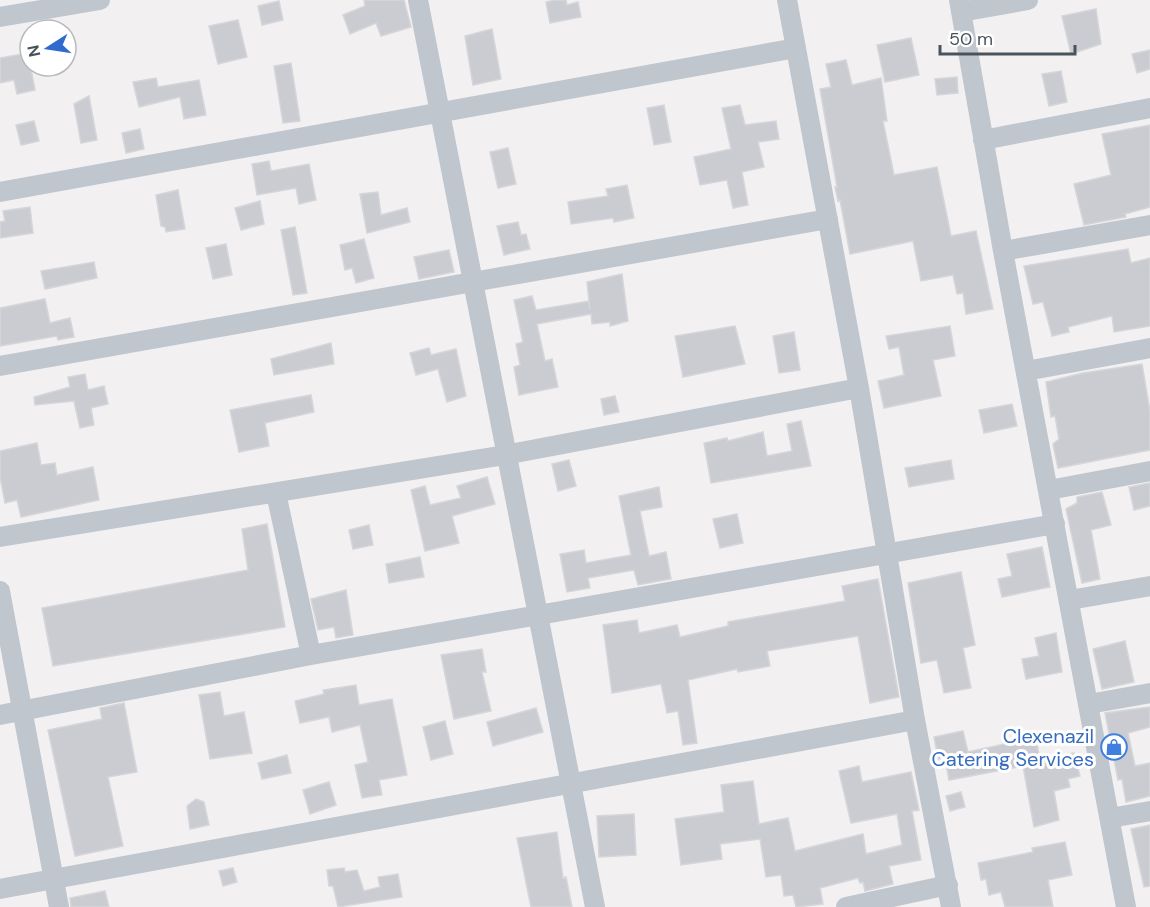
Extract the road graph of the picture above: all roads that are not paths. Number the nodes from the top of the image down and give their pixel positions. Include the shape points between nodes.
1 (100, 0) edge
2 (418, 0) edge
3 (787, 0) edge
4 (1028, 0) edge
5 (960, 6) edge
6 (0, 17) edge
7 (796, 48) junction
8 (1150, 108) edge
9 (439, 111) junction
10 (983, 140) junction
11 (0, 192) edge
12 (828, 219) junction
13 (1150, 225) edge
14 (1003, 251) junction
15 (472, 281) junction
16 (1150, 348) edge
17 (0, 366) edge
18 (1026, 371) junction
19 (859, 388) junction
20 (505, 454) junction
21 (1150, 471) edge
22 (1048, 490) junction
23 (276, 493) junction
24 (1055, 524) junction
25 (0, 537) edge
26 (888, 555) junction
27 (1150, 585) edge
28 (0, 591) edge
29 (1070, 600) junction
30 (537, 614) junction
31 (311, 655) junction
32 (1150, 693) edge
33 (1089, 704) junction
34 (22, 711) junction
35 (0, 715) edge
36 (915, 720) junction
37 (571, 783) junction
38 (1150, 811) edge
39 (1110, 818) junction
40 (53, 880) junction
41 (948, 885) junction
42 (0, 889) edge
43 (59, 907) edge
44 (595, 907) edge
45 (846, 907) edge
46 (951, 907) edge
47 (1126, 907) edge

1 - 6 street
2 - 9 street
3 - 7 street
4 - 5 street
5 - 10 street
7 - 9 street
7 - 12 street
8 - 10 street
9 - 11 street
9 - 15 street
10 - 14 street
12 - 15 street
12 - 19 street
13 - 14 street
14 - 18 street
15 - 17 street
15 - 20 street
16 - 18 street
18 - 22 street
19 - 20 street
19 - 26 street
20 - 23 street
20 - 30 street
21 - 22 street
22 - 24 street
23 - 25 street
23 - 31 street
24 - 26 street
24 - 29 street
26 - 30 street
26 - 36 street
27 - 29 street
28 - 34 street
29 - 33 street
30 - 31 street
30 - 37 street
31 - 34 street
32 - 33 street
33 - 39 street
34 - 35 street
34 - 40 street
36 - 37 street
36 - 41 street
37 - 40 street
37 - 44 street
38 - 39 street
39 - 47 street
40 - 42 street
40 - 43 street
41 - 45 street
41 - 46 street

